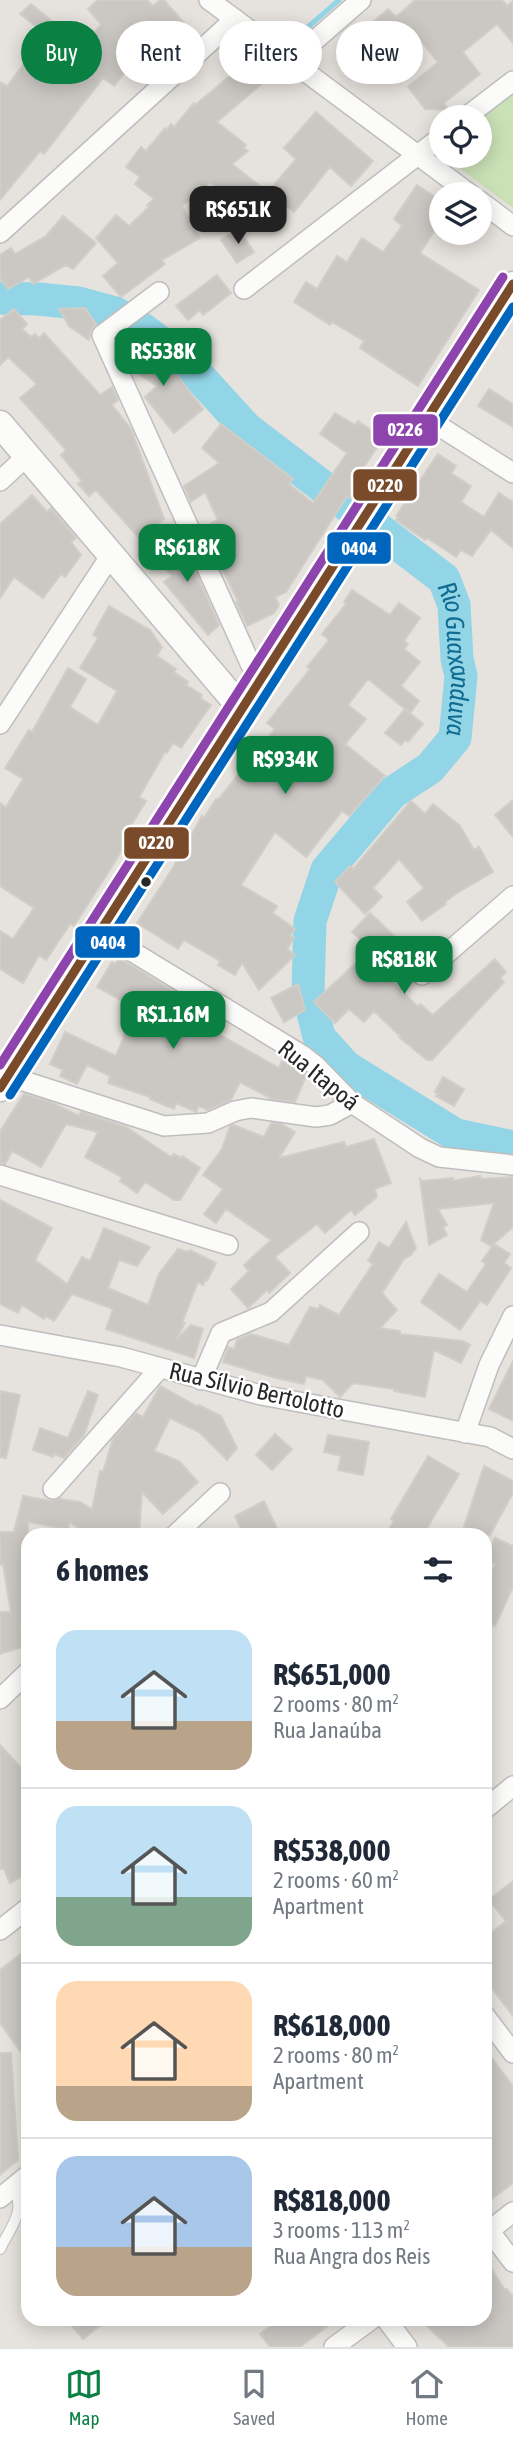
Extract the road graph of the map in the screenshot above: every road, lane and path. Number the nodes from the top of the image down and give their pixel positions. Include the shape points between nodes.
1 (209, 0) edge
2 (361, 0) edge
3 (235, 19) junction
4 (238, 21) edge
5 (322, 34) edge
6 (513, 81) edge
7 (322, 84) edge
8 (482, 105) edge
9 (429, 146) edge
10 (417, 155) junction
11 (454, 182) edge
12 (492, 210) edge
13 (513, 226) edge
14 (0, 233) edge
15 (513, 284) edge
16 (244, 289) dead end
17 (159, 292) dead end
18 (428, 419) junction
19 (0, 424) edge
20 (27, 456) junction
21 (513, 473) edge
22 (0, 481) edge
23 (111, 555) junction
24 (259, 683) junction
25 (242, 709) junction
26 (0, 724) edge
27 (513, 896) edge
28 (100, 932) junction
29 (422, 975) dead end
30 (4, 1082) edge
31 (352, 1103) junction
32 (513, 1165) edge
33 (0, 1175) edge
34 (359, 1231) dead end
35 (228, 1245) dead end
36 (513, 1317) edge
37 (0, 1335) edge
38 (160, 1368) junction
39 (201, 1380) junction
40 (465, 1433) junction
41 (513, 1449) edge
42 (52, 1489) dead end
43 (220, 1493) dead end
44 (182, 1528) edge
45 (21, 1679) edge
46 (0, 1699) edge
47 (513, 1786) edge
48 (492, 1802) edge
49 (21, 1914) edge
50 (0, 1930) edge
51 (492, 2025) edge
52 (513, 2053) edge
53 (14, 2187) edge
54 (513, 2212) edge
55 (492, 2226) edge
56 (492, 2237) edge
57 (0, 2249) edge
58 (513, 2262) edge
59 (362, 2326) edge
60 (391, 2326) edge
61 (334, 2347) edge
62 (407, 2347) edge

1 - 3 street
2 - 5 street
3 - 4 street
3 - 14 street
6 - 8 street
7 - 10 street
9 - 10 street
10 - 11 street
10 - 16 street
12 - 13 street
15 - 18 street
17 - 24 street via 102,335
18 - 21 street
18 - 24 street
19 - 20 main road
20 - 22 street
20 - 23 main road
23 - 25 main road
23 - 26 street
24 - 25 street
25 - 28 main road
27 - 29 street
28 - 30 main road
28 - 31 street, Rua Itapoá via 302,1055
30 - 31 street via 164,1126 208,1123 251,1108 317,1117
31 - 32 street, Rua Itapoá via 439,1157
33 - 35 street
34 - 39 street via 271,1312 220,1333
36 - 40 street via 489,1365
37 - 38 street, Rua Sílvio Bertolotto
38 - 39 street, Rua Sílvio Bertolotto
38 - 42 street
39 - 40 street, Rua Sílvio Bertolotto
40 - 41 street, Rua Sílvio Bertolotto via 490,1437
43 - 44 street
45 - 46 street
47 - 48 street
49 - 50 street
51 - 52 street
53 - 57 lane via 20,2208
54 - 55 street
56 - 58 street
59 - 61 street
60 - 62 street

